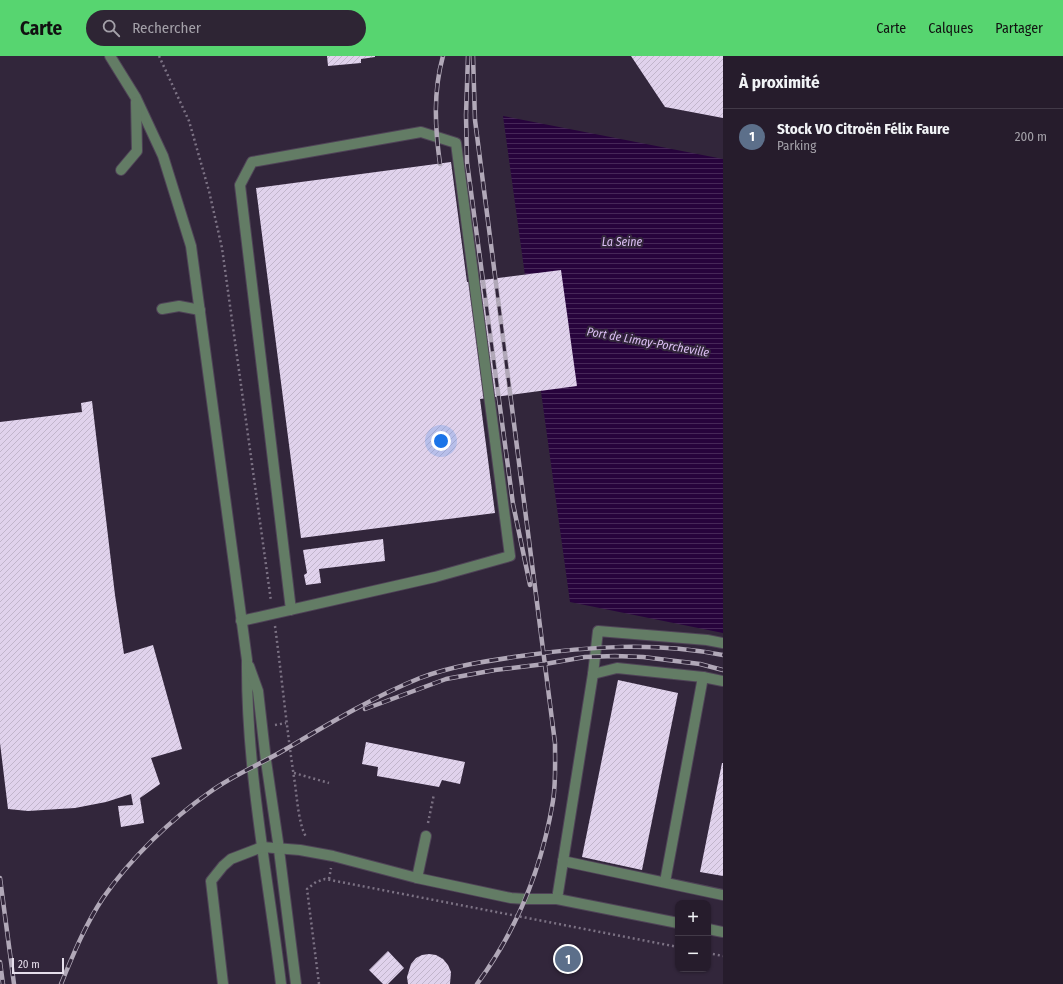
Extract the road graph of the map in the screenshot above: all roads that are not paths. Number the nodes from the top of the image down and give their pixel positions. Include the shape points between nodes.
1 (110, 56) edge
2 (136, 98) junction
3 (121, 170) dead end
4 (162, 310) dead end
5 (200, 310) junction
6 (291, 610) junction
7 (241, 621) junction
8 (723, 643) edge
9 (247, 660) junction
10 (593, 674) junction
11 (703, 677) junction
12 (723, 681) edge
13 (426, 836) road end
14 (262, 847) junction
15 (279, 848) junction
16 (563, 861) junction
17 (418, 878) junction
18 (665, 882) junction
19 (723, 895) edge
20 (557, 899) junction
21 (675, 923) edge
22 (711, 930) edge
23 (723, 932) edge
24 (223, 984) edge
25 (281, 984) edge
26 (296, 984) edge

1 - 2 street
2 - 3 street via 137,152
2 - 5 street via 163,156 191,246
4 - 5 street via 179,306
5 - 7 street
6 - 6 street via 435,577 510,556 456,143 421,132 252,162 240,185
6 - 7 street
7 - 9 street
8 - 10 street via 598,630
9 - 14 street via 246,694 250,744
9 - 15 street via 258,691
10 - 11 street via 617,668
10 - 16 street
11 - 12 street
11 - 18 street
13 - 17 street
14 - 15 street
14 - 24 street via 231,859 211,881
14 - 25 street
15 - 17 street via 333,856
15 - 26 street
16 - 18 street
16 - 20 street
17 - 20 street via 511,898
18 - 19 street
20 - 21 street
22 - 23 street

